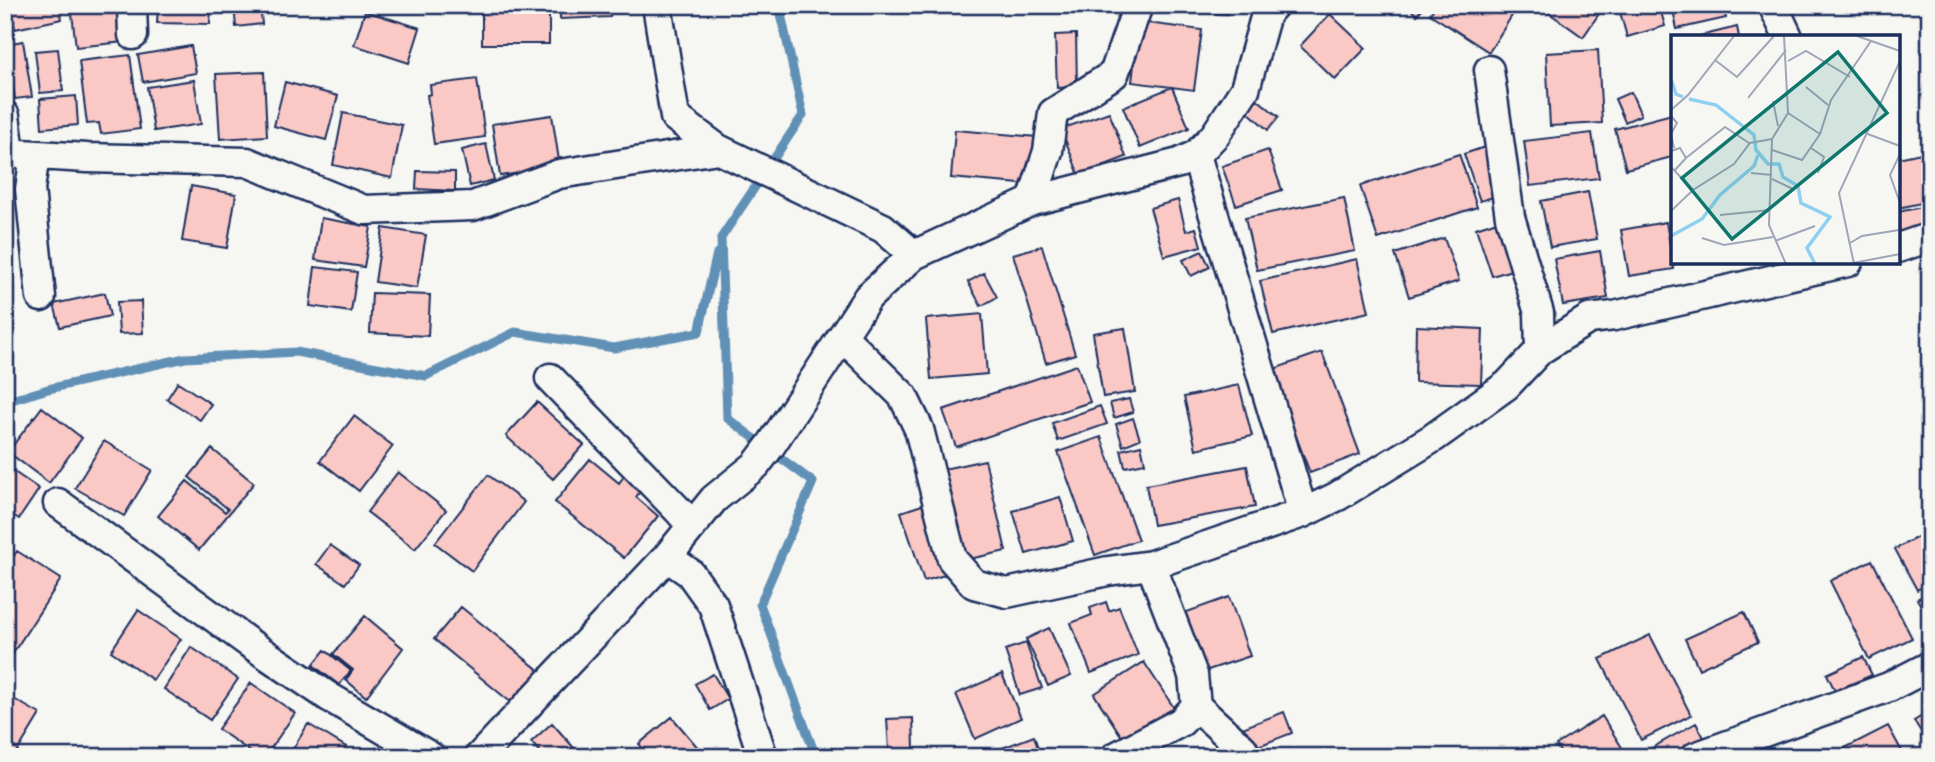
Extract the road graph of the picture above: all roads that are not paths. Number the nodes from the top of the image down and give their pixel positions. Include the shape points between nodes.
1 (132, 5) edge
2 (657, 5) edge
3 (1138, 5) edge
4 (1274, 5) edge
5 (1773, 5) edge
6 (1787, 35) edge
7 (133, 36) dead end
8 (1489, 70) dead end
9 (5, 116) edge
10 (718, 149) junction
11 (17, 153) edge
12 (1196, 155) junction
13 (1032, 201) junction
14 (1930, 237) edge
15 (1900, 247) edge
16 (914, 255) junction
17 (1839, 264) edge
18 (41, 297) dead end
19 (843, 337) junction
20 (1540, 350) junction
21 (550, 378) dead end
22 (58, 503) dead end
23 (1303, 513) junction
24 (692, 526) junction
25 (667, 557) junction
26 (1151, 565) junction
27 (1930, 666) edge
28 (1196, 706) junction
29 (1243, 748) dead end
30 (762, 754) dead end
31 (431, 757) edge
32 (479, 757) edge
33 (1115, 757) edge
34 (1695, 757) edge

1 - 7 street
2 - 10 street via 675,117
3 - 13 street via 1114,74 1053,113 1048,151
4 - 12 street via 1266,14 1244,89
5 - 6 street
8 - 20 street via 1510,217 1539,313
9 - 11 street
10 - 11 street via 559,174 473,206 364,210 247,162
10 - 16 street via 883,228
11 - 18 street via 30,189
12 - 13 street
12 - 23 street
13 - 16 street
14 - 15 street
16 - 19 street via 868,297
17 - 20 street via 1589,319
19 - 24 street via 764,455 714,499
19 - 26 street via 903,396 922,439 952,559 974,584 1007,593
20 - 23 street via 1507,385 1433,438
21 - 24 street
22 - 31 street via 317,690
23 - 26 street
24 - 25 street
25 - 30 street via 690,573 713,605
25 - 32 street
26 - 28 street via 1193,675
27 - 34 street via 1889,687
28 - 29 street
28 - 33 street via 1181,722

